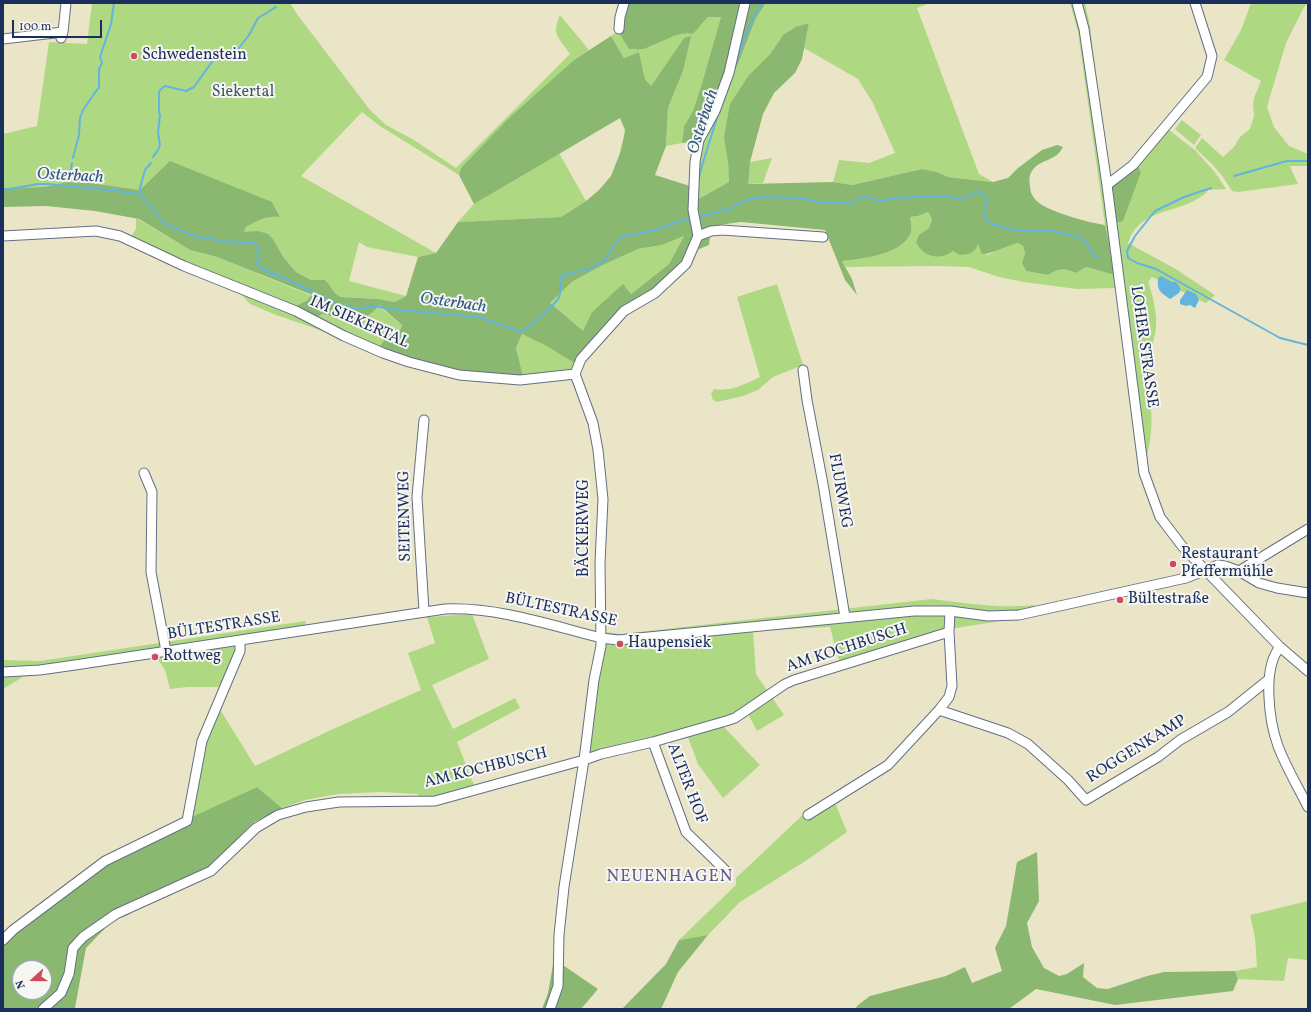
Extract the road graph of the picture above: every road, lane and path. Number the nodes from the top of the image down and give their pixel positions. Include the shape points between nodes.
1 (66, 3) edge
2 (624, 3) edge
3 (745, 3) edge
4 (1077, 3) edge
5 (1195, 3) edge
6 (619, 29) dead end
7 (3, 39) edge
8 (1107, 185) junction
9 (3, 236) edge
10 (698, 236) junction
11 (823, 237) dead end
12 (803, 370) dead end
13 (576, 374) junction
14 (424, 420) dead end
15 (144, 473) dead end
16 (1308, 529) edge
17 (1205, 570) junction
18 (1239, 571) junction
19 (1308, 593) edge
20 (424, 611) junction
21 (950, 611) junction
22 (845, 617) junction
23 (949, 632) junction
24 (601, 638) junction
25 (240, 640) junction
26 (1280, 647) junction
27 (166, 651) junction
28 (1308, 671) edge
29 (3, 672) edge
30 (1268, 680) junction
31 (939, 710) junction
32 (654, 742) junction
33 (584, 760) junction
34 (1308, 807) edge
35 (808, 815) dead end
36 (725, 870) dead end
37 (3, 940) edge
38 (43, 1009) edge
39 (550, 1009) edge

1 - 7 street via 63,32
2 - 6 street
3 - 10 street via 729,73 699,140 695,162 695,218
4 - 8 street, LOHER STRASSE via 1084,29
5 - 8 street via 1212,56 1207,77 1133,165
8 - 17 street, LOHER STRASSE via 1144,473 1160,517
9 - 13 street, IM SIEKERTAL via 96,231 120,236 184,266 296,311 384,353 459,375 520,380
10 - 11 street via 722,230
10 - 13 street via 686,264 655,293 624,311 581,359
12 - 22 street, FLURWEG
13 - 24 street, BÄCKERWEG via 593,423 603,499 600,562
14 - 20 street, SEITENWEG via 417,497
15 - 27 street via 152,492 151,572
16 - 18 street
17 - 18 street, BÜLTESTRASSE via 1218,565
17 - 21 street, BÜLTESTRASSE via 1186,578 1019,616 988,616
17 - 26 street, LOHER STRASSE
18 - 19 street, BÜLTESTRASSE via 1259,583
20 - 24 street, BÜLTESTRASSE via 465,608 496,612
20 - 25 street, BÜLTESTRASSE
21 - 22 street, BÜLTESTRASSE via 914,611
21 - 23 street
22 - 24 street, BÜLTESTRASSE via 626,640
23 - 31 street via 952,686 949,697
23 - 32 street, AM KOCHBUSCH via 794,680 735,718
24 - 33 street
25 - 27 street, BÜLTESTRASSE
25 - 37 street via 240,651 202,741 187,821 105,861
26 - 28 street, LOHER STRASSE
26 - 30 street via 1274,657
27 - 29 street, BÜLTESTRASSE via 40,670
30 - 31 street, ROGGENKAMP via 1228,712 1086,800 1028,744 1008,733
30 - 34 street via 1276,740
31 - 35 street via 888,765
32 - 33 street, AM KOCHBUSCH
32 - 36 street, ALTER HOF via 686,832
33 - 38 street, AM KOCHBUSCH via 435,801 339,802 278,815 256,828 211,871 116,914 82,937 73,948 61,994
33 - 39 street via 564,887 559,935 558,986

